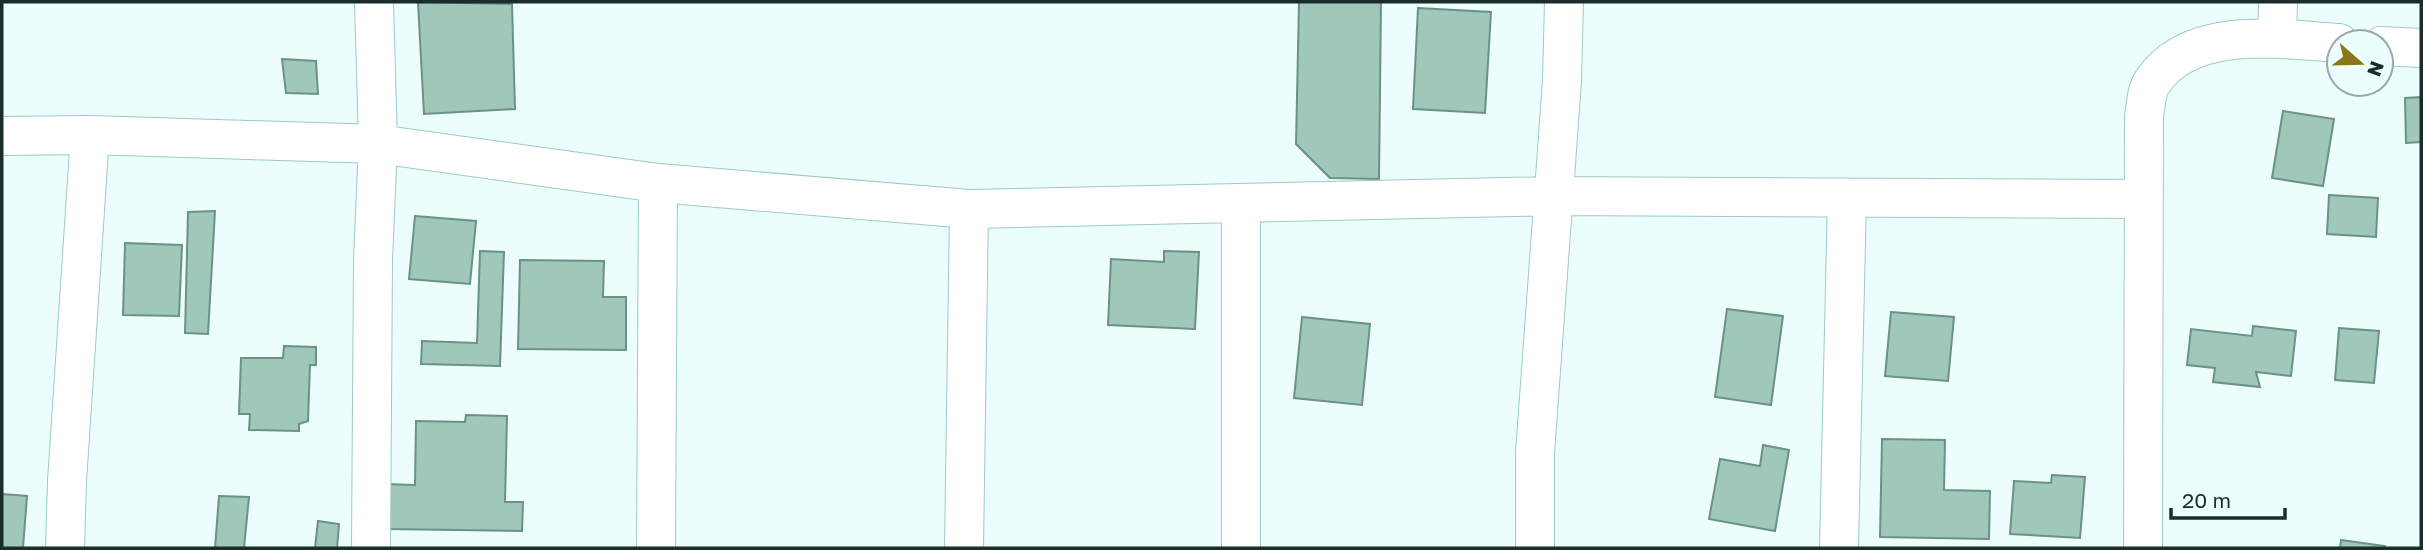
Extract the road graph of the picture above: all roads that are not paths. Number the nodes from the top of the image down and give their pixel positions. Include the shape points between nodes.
1 (374, 2) edge
2 (1564, 2) edge
3 (2278, 2) edge
4 (2277, 39) junction
5 (2325, 42) edge
6 (2395, 47) edge
7 (2421, 48) edge
8 (90, 135) junction
9 (2, 136) edge
10 (378, 144) junction
11 (658, 183) junction
12 (1554, 196) junction
13 (1847, 198) junction
14 (2143, 199) junction
15 (1241, 203) junction
16 (969, 209) junction
17 (65, 548) edge
18 (371, 548) edge
19 (656, 548) edge
20 (964, 548) edge
21 (1241, 548) edge
22 (1535, 548) edge
23 (1839, 548) edge
24 (2143, 548) edge

1 - 10 street
2 - 12 street
3 - 4 street
4 - 5 street
4 - 14 street via 2210,43 2174,58 2151,82 2144,117
6 - 7 street
8 - 9 street
8 - 10 street
8 - 17 street
10 - 11 street
10 - 18 street
11 - 16 street
11 - 19 street
12 - 13 street
12 - 15 street
12 - 22 street via 1535,453
13 - 14 street
13 - 23 street
14 - 24 street
15 - 16 street
15 - 21 street
16 - 20 street

